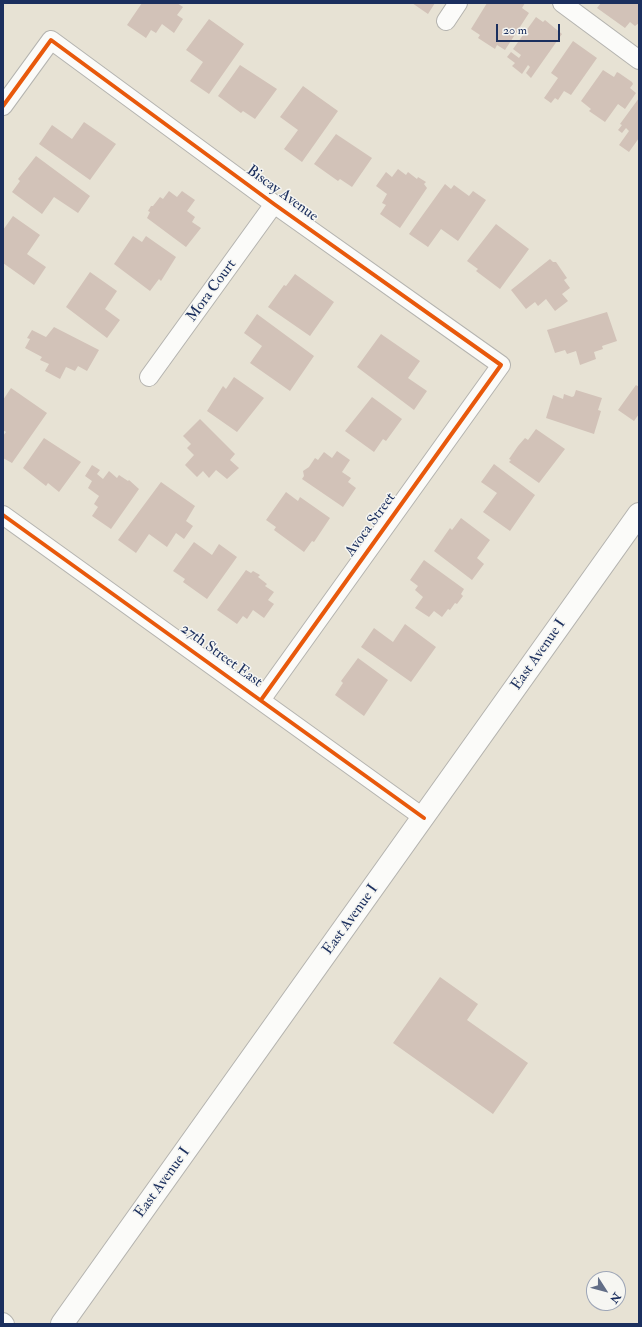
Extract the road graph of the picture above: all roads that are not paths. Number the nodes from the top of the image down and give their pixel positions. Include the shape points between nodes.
1 (458, 3) edge
2 (562, 3) edge
3 (446, 21) dead end
4 (638, 57) edge
5 (3, 106) edge
6 (274, 204) junction
7 (501, 365) joint
8 (149, 377) dead end
9 (639, 514) edge
10 (3, 515) edge
11 (261, 700) junction
12 (424, 818) junction
13 (3, 1322) edge
14 (6, 1324) edge
15 (62, 1324) edge

1 - 3 street
2 - 4 street
5 - 6 street, Biscay Avenue via 50,40
6 - 7 street, Biscay Avenue
6 - 8 street, Mora Court
7 - 11 street, Avoca Street
9 - 12 main road, East Avenue I
10 - 11 street, 27th Street East
11 - 12 street, 27th Street East
12 - 15 main road, East Avenue I
13 - 14 street

